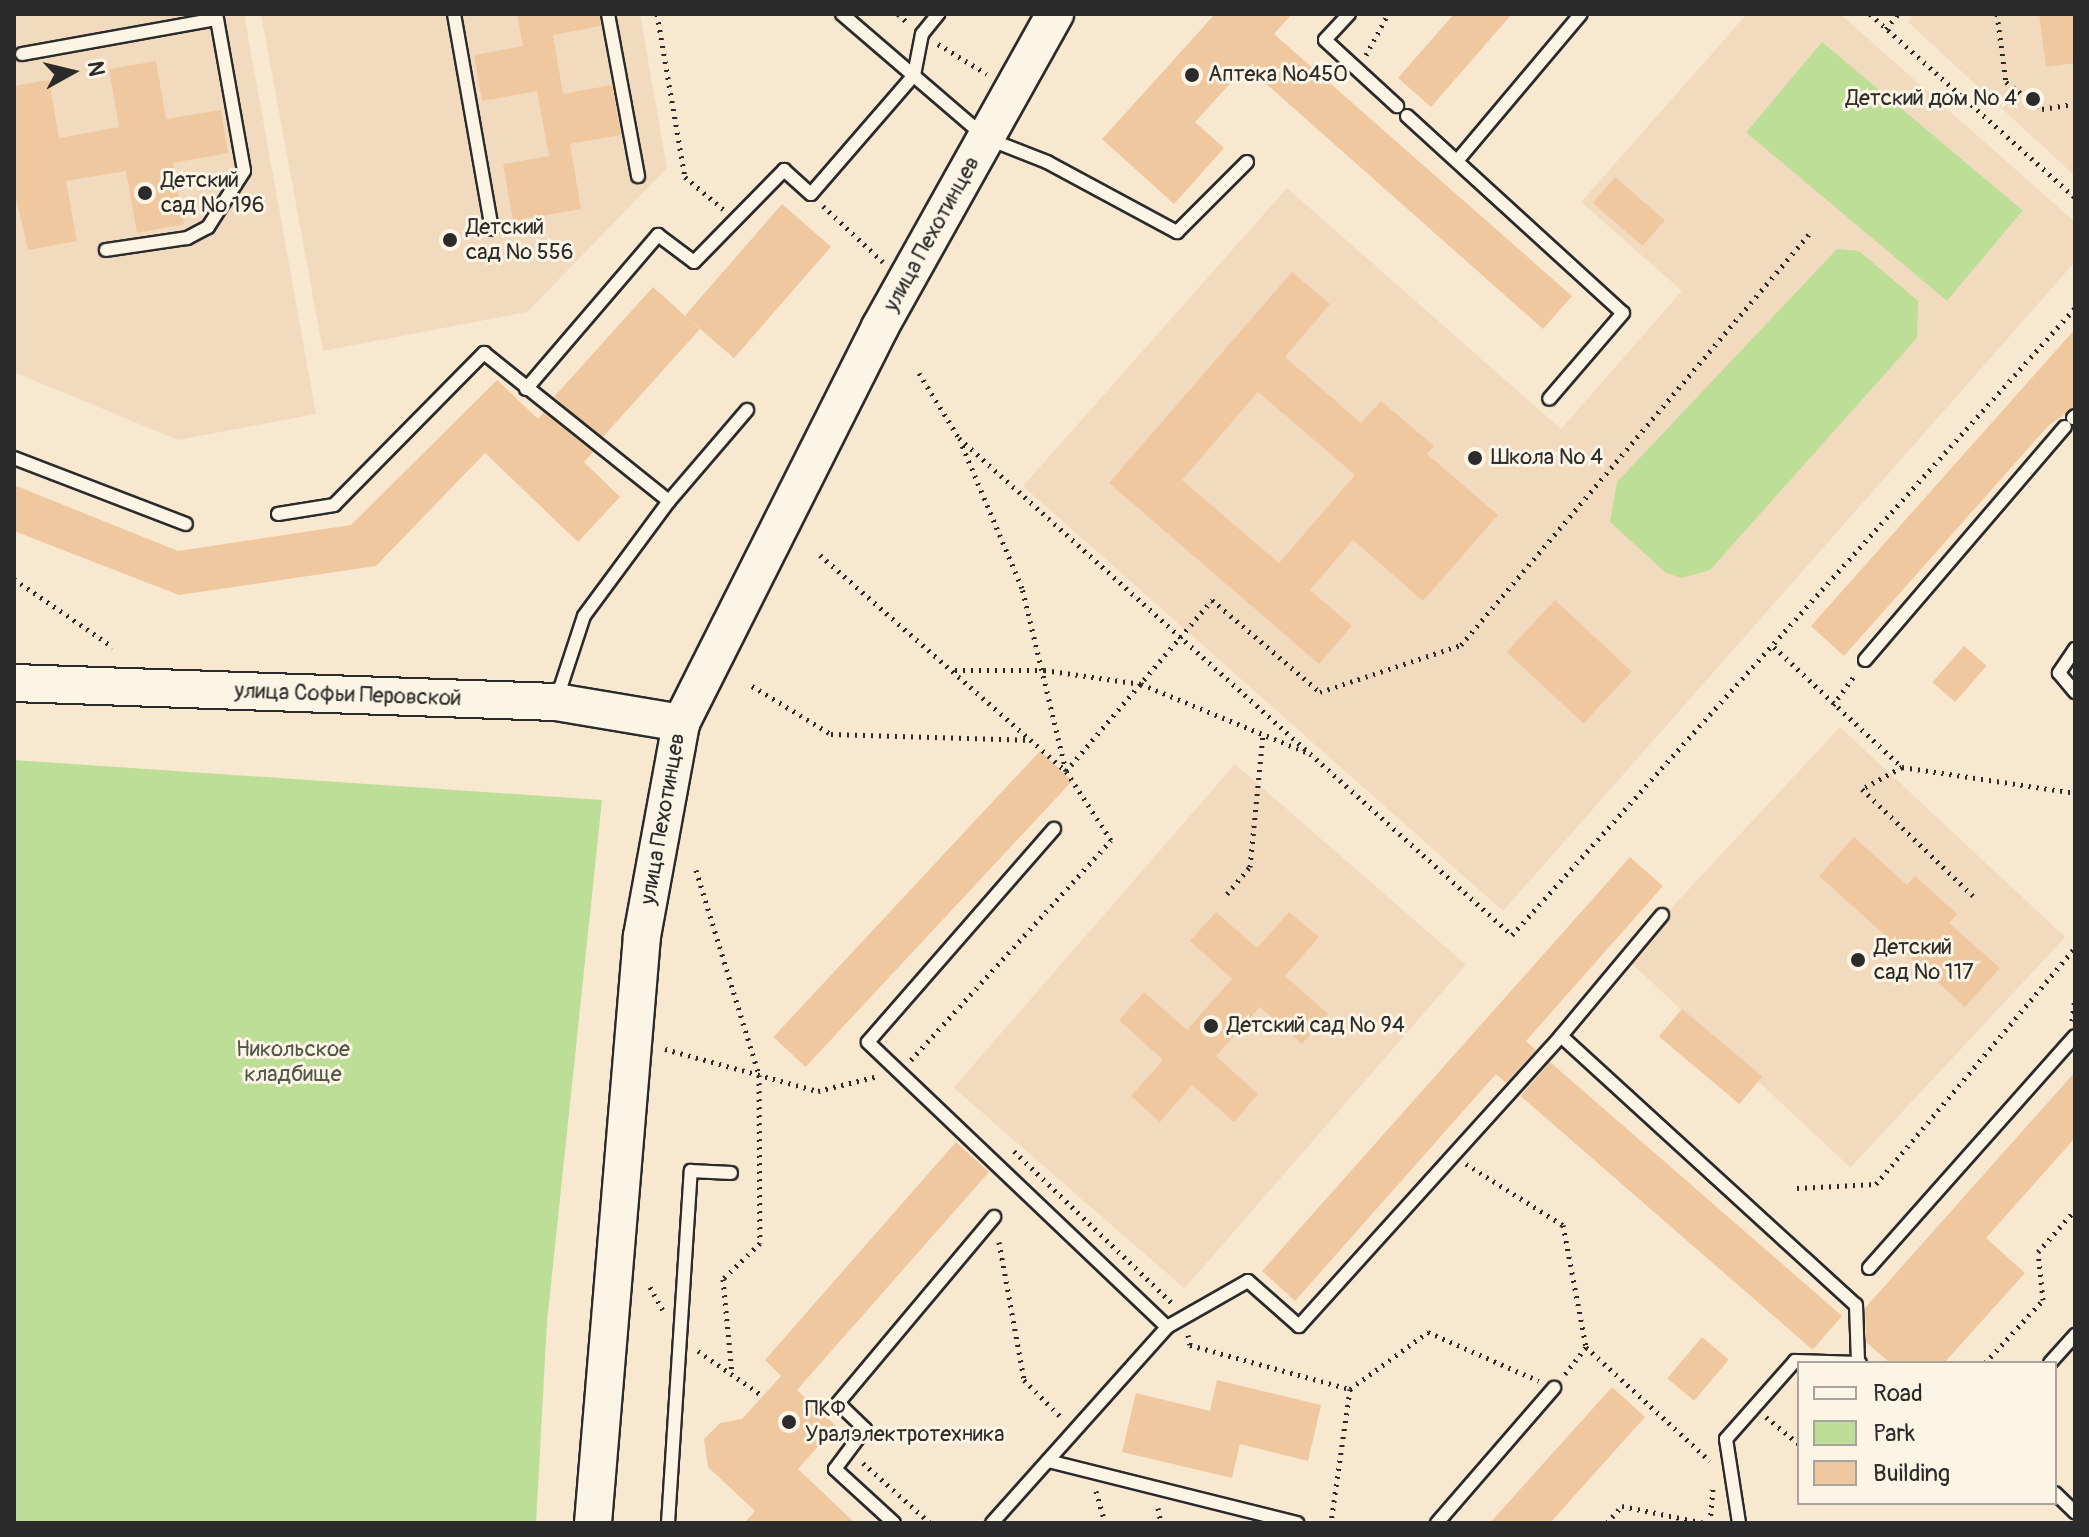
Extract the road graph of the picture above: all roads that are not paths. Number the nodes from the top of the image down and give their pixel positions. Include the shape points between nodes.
1 (454, 14) edge
2 (608, 14) edge
3 (842, 14) edge
4 (938, 14) edge
5 (1055, 14) edge
6 (1349, 14) edge
7 (1581, 14) edge
8 (217, 16) edge
9 (22, 54) dead end
10 (914, 75) junction
11 (1397, 106) dead end
12 (1407, 116) dead end
13 (986, 138) junction
14 (1457, 161) junction
15 (1247, 162) dead end
16 (638, 176) dead end
17 (492, 229) dead end
18 (106, 250) dead end
19 (526, 389) junction
20 (1549, 399) dead end
21 (747, 410) dead end
22 (2071, 420) edge
23 (14, 458) edge
24 (669, 501) junction
25 (278, 514) dead end
26 (186, 524) dead end
27 (2075, 649) edge
28 (1865, 660) road end
29 (14, 683) edge
30 (2075, 692) edge
31 (556, 702) junction
32 (681, 723) junction
33 (1054, 829) dead end
34 (1662, 915) dead end
35 (1561, 1036) junction
36 (2075, 1036) edge
37 (731, 1173) dead end
38 (994, 1217) road end
39 (1869, 1268) dead end
40 (1167, 1327) junction
41 (2075, 1335) edge
42 (1797, 1361) edge
43 (1859, 1361) edge
44 (2052, 1361) edge
45 (1554, 1388) dead end
46 (1048, 1461) junction
47 (2057, 1495) edge
48 (2075, 1512) edge
49 (595, 1523) edge
50 (668, 1523) edge
51 (894, 1523) edge
52 (992, 1523) edge
53 (1297, 1523) edge
54 (1437, 1523) edge
55 (1739, 1523) edge

1 - 17 lane
2 - 16 lane
3 - 10 lane
4 - 10 lane via 922,34
5 - 13 main road, улица Пехотинцев
6 - 11 lane via 1325,40
7 - 14 lane
8 - 9 lane
8 - 18 lane via 244,171 208,227 187,238
10 - 13 lane
10 - 19 lane via 811,194 784,170 694,262 658,235
12 - 14 lane
13 - 15 lane via 1047,162 1177,232
13 - 32 main road, улица Пехотинцев via 767,542
14 - 20 lane via 1623,313
19 - 24 lane
19 - 25 lane via 484,353 334,505
21 - 24 lane
22 - 28 lane
23 - 26 lane
24 - 31 lane via 584,616
27 - 30 lane via 2059,673
29 - 31 main road, улица Софьи Перовской
31 - 32 main road, улица Софьи Перовской
32 - 49 main road, улица Пехотинцев via 642,936
33 - 40 lane via 868,1042
34 - 35 lane
35 - 40 lane via 1299,1326 1248,1281
35 - 43 lane via 1856,1305
36 - 39 lane
37 - 50 lane via 691,1171
38 - 51 lane via 838,1403 865,1429 835,1469
40 - 46 lane
41 - 44 lane
42 - 55 lane via 1726,1439
45 - 54 lane
46 - 52 lane
46 - 53 lane
47 - 48 lane

